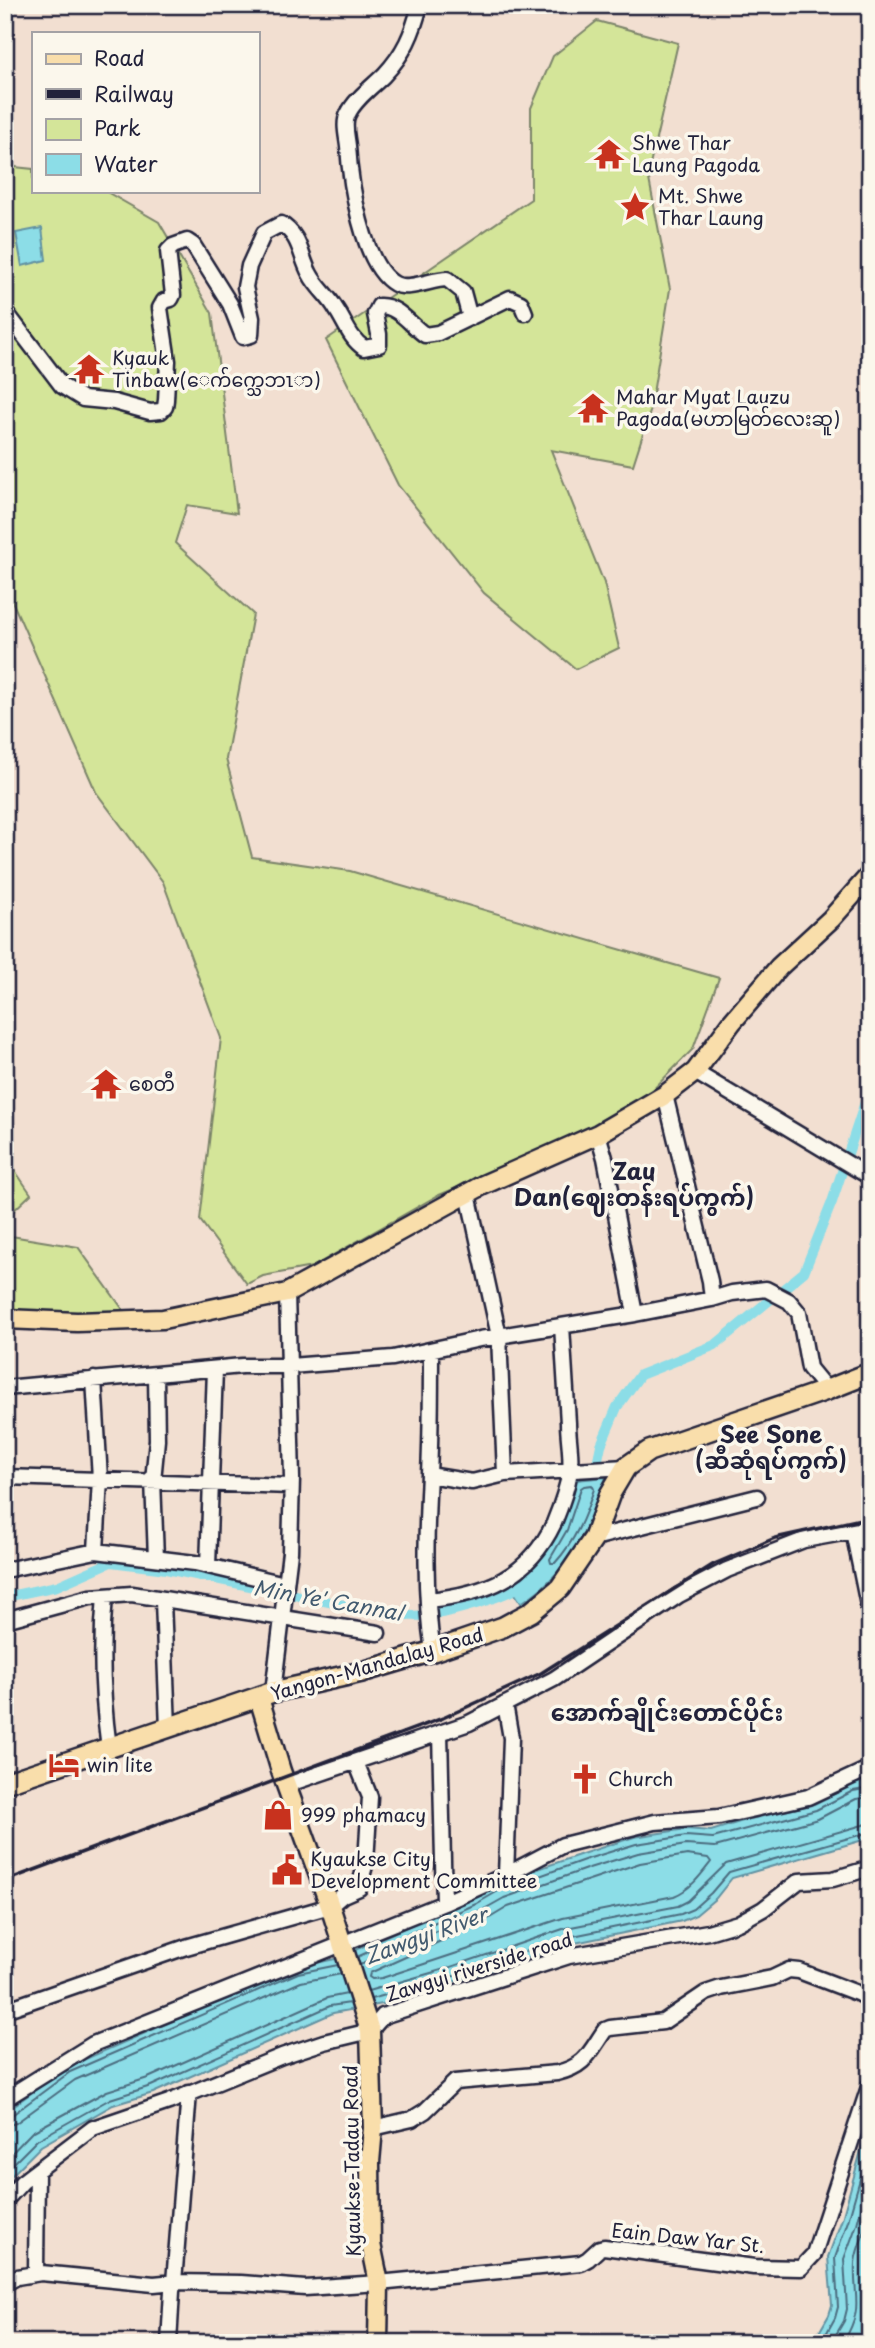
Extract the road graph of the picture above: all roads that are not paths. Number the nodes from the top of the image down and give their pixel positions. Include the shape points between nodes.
1 (420, 5) edge
2 (5, 311) edge
3 (525, 313) dead end
4 (470, 318) junction
5 (870, 875) edge
6 (695, 1072) junction
7 (664, 1095) junction
8 (598, 1134) junction
9 (868, 1175) edge
10 (468, 1194) junction
11 (287, 1293) junction
12 (712, 1299) junction
13 (635, 1314) junction
14 (5, 1319) edge
15 (562, 1326) junction
16 (499, 1336) junction
17 (431, 1350) junction
18 (290, 1366) junction
19 (215, 1369) junction
20 (870, 1373) edge
21 (156, 1374) junction
22 (94, 1379) junction
23 (5, 1388) edge
24 (827, 1390) junction
25 (619, 1467) junction
26 (573, 1470) junction
27 (505, 1474) junction
28 (429, 1475) junction
29 (5, 1477) edge
30 (100, 1479) junction
31 (153, 1480) junction
32 (212, 1483) junction
33 (291, 1486) junction
34 (757, 1497) dead end
35 (870, 1528) edge
36 (853, 1531) junction
37 (594, 1538) junction
38 (96, 1551) junction
39 (156, 1558) junction
40 (208, 1566) junction
41 (5, 1570) edge
42 (105, 1596) junction
43 (283, 1600) junction
44 (163, 1601) junction
45 (428, 1607) junction
46 (870, 1615) edge
47 (5, 1620) edge
48 (378, 1633) dead end
49 (433, 1651) junction
50 (266, 1695) junction
51 (505, 1704) junction
52 (168, 1728) junction
53 (440, 1733) junction
54 (109, 1748) junction
55 (356, 1762) junction
56 (870, 1768) edge
57 (5, 1783) edge
58 (286, 1785) junction
59 (870, 1868) edge
60 (506, 1875) junction
61 (444, 1903) junction
62 (330, 1906) junction
63 (342, 1948) junction
64 (870, 1998) edge
65 (5, 2010) edge
66 (369, 2026) junction
67 (870, 2084) edge
68 (190, 2093) junction
69 (5, 2099) edge
70 (373, 2128) junction
71 (37, 2171) junction
72 (5, 2201) edge
73 (36, 2273) junction
74 (174, 2282) junction
75 (6, 2283) edge
76 (379, 2283) junction
77 (5, 2297) edge
78 (169, 2343) edge
79 (378, 2343) edge

1 - 4 street via 407,46 346,116 353,192 372,254 386,276 396,285 406,286 447,279 463,292
2 - 4 street via 62,386 83,399 150,412 165,407 168,361 160,308 173,295 168,251 180,242 193,245 230,304 243,337 251,335 253,327 245,287 250,266 264,233 281,224 294,234 316,285 364,348 379,345 375,314 379,306 399,312 425,335
3 - 4 street via 521,303 510,298
5 - 6 main road via 779,967
6 - 7 main road
6 - 9 street
7 - 8 main road
7 - 12 street
8 - 10 main road
8 - 13 street
10 - 11 main road
10 - 16 street
11 - 14 main road via 163,1319
11 - 18 street
12 - 13 street
12 - 24 street via 766,1289 789,1301 799,1312 809,1368
13 - 15 street
15 - 16 street
15 - 26 street
16 - 17 street
16 - 27 street
17 - 18 street
17 - 28 street
18 - 19 street
18 - 33 street
19 - 21 street
19 - 32 street
20 - 24 highway, Yangon-Mandalay Road
21 - 22 street
21 - 31 street
22 - 23 street
22 - 30 street
24 - 25 highway, Yangon-Mandalay Road via 649,1451
25 - 26 street
25 - 37 highway, Yangon-Mandalay Road
26 - 27 street
26 - 45 street via 547,1538 528,1563 493,1586
27 - 28 street via 472,1482
28 - 45 street
29 - 30 street
30 - 31 street
30 - 38 street
31 - 32 street
31 - 39 street
32 - 33 street
32 - 40 street
33 - 43 street via 290,1552
34 - 37 street
35 - 36 street
36 - 46 street
36 - 51 street via 804,1540 727,1570 678,1595 554,1679
37 - 49 highway, Yangon-Mandalay Road via 560,1588 531,1612 503,1627
38 - 39 street
38 - 41 street
39 - 40 street
40 - 43 street
42 - 44 street via 132,1594
42 - 47 street
42 - 54 street via 102,1701
43 - 44 street via 260,1613
43 - 48 street
43 - 50 street
44 - 52 street
45 - 49 street
49 - 50 highway, Yangon-Mandalay Road
50 - 52 highway, Yangon-Mandalay Road
50 - 58 main road, Kyaukse-Tadau Road
51 - 53 street
51 - 60 street via 511,1738
52 - 54 highway, Yangon-Mandalay Road
53 - 55 street
53 - 61 street
54 - 57 highway, Yangon-Mandalay Road
55 - 58 street
55 - 62 street via 370,1797 366,1862 359,1888
56 - 60 street via 808,1797 719,1817 655,1822 562,1845
58 - 62 main road, Kyaukse-Tadau Road
59 - 66 street, Zawgyi riverside road via 833,1879 799,1881 738,1923 569,1956 383,2016
60 - 61 street
61 - 63 street
62 - 63 main road, Kyaukse-Tadau Road
62 - 65 street via 186,1947
63 - 66 main road, Kyaukse-Tadau Road
63 - 69 street via 93,2044
64 - 70 street via 789,1970 706,1993 663,2022 605,2030 580,2065 571,2070 455,2082 412,2119
66 - 68 street, Zawgyi riverside road
66 - 70 main road, Kyaukse-Tadau Road
67 - 76 street, Eain Daw Yar St. via 814,2254 801,2268 754,2267 604,2247 581,2263
68 - 71 street, Zawgyi riverside road via 93,2128
68 - 74 street
70 - 76 main road, Kyaukse-Tadau Road via 371,2244
71 - 72 street, Zawgyi riverside road
71 - 73 street
73 - 74 street
73 - 75 street
74 - 76 street via 305,2288
74 - 78 street
75 - 77 street
76 - 79 main road, Kyaukse-Tadau Road

